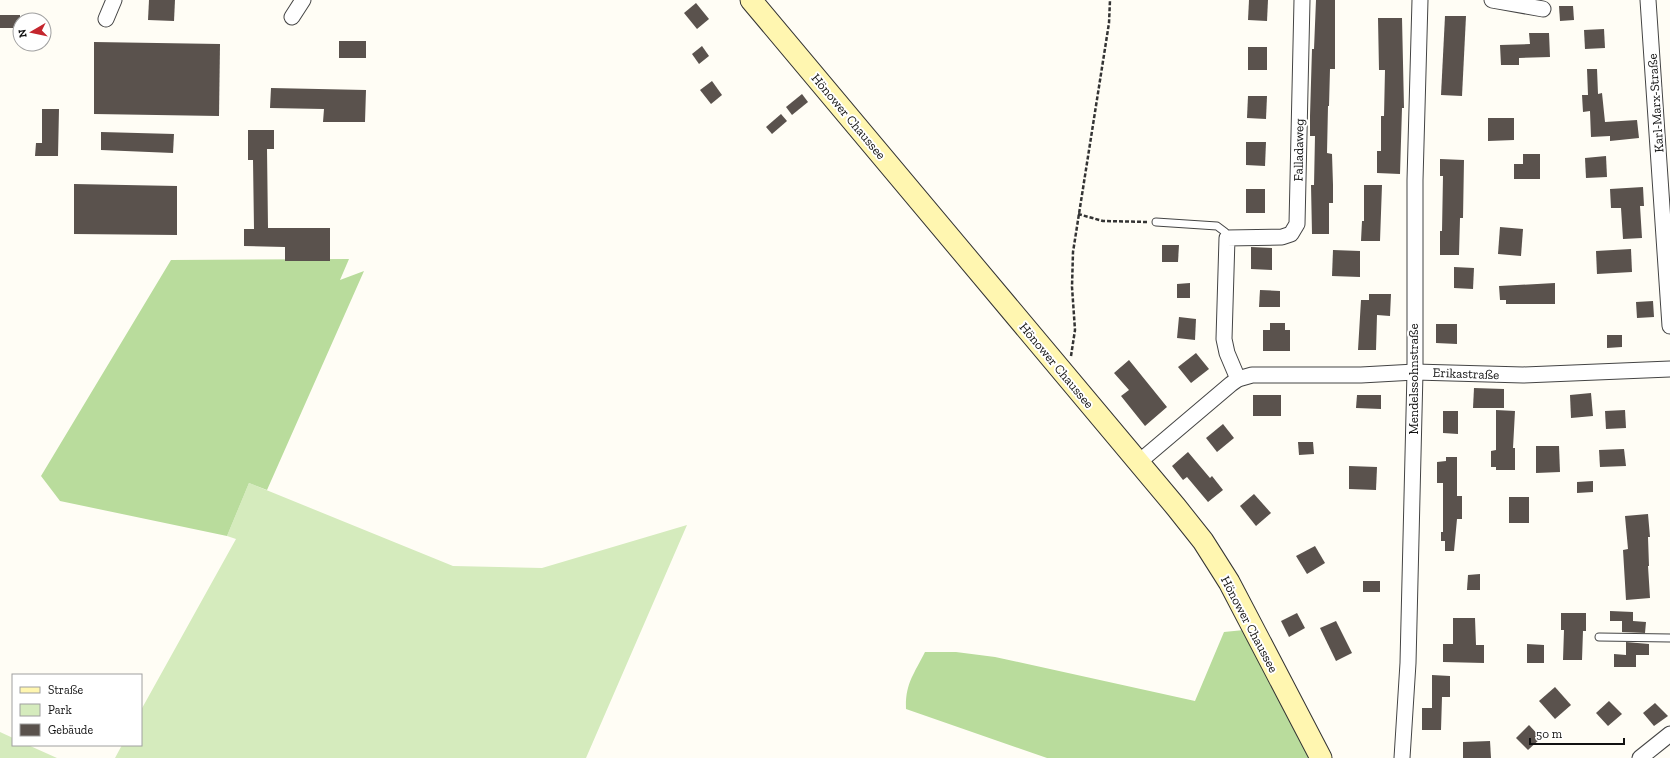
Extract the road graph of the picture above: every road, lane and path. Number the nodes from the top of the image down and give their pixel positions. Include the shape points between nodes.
1 (114, 0) edge
2 (303, 0) edge
3 (751, 0) edge
4 (1110, 0) edge
5 (1302, 0) edge
6 (1420, 0) edge
7 (1492, 0) edge
8 (1648, 0) edge
9 (1543, 9) dead end
10 (292, 17) dead end
11 (106, 19) dead end
12 (1078, 214) junction
13 (1156, 222) joint
14 (1227, 238) junction
15 (1670, 326) edge
16 (1059, 369) junction
17 (1670, 369) edge
18 (1415, 372) junction
19 (1238, 379) junction
20 (1139, 462) junction
21 (1598, 637) dead end
22 (1670, 638) edge
23 (1670, 734) edge
24 (1321, 758) edge
25 (1402, 758) edge
26 (1640, 758) edge

1 - 11 street
2 - 10 street
3 - 16 street, Hönower Chaussee
4 - 12 path via 1109,24
5 - 14 street, Falladaweg via 1297,224 1291,234 1282,237
6 - 18 street, Mendelssohnstraße via 1414,210
7 - 9 street
8 - 15 street, Karl-Marx-Straße
12 - 13 path via 1102,221
12 - 16 path via 1072,287 1075,330 1070,359
13 - 14 lane via 1217,226 1225,232
14 - 19 street via 1224,339
16 - 20 street, Hönower Chaussee
17 - 18 street, Erikastraße via 1523,375
18 - 19 street, Erikastraße via 1361,375 1268,374
18 - 25 street, Mendelssohnstraße via 1407,699
19 - 20 street, Erikastraße
20 - 24 street, Hönower Chaussee via 1203,541 1229,582
21 - 22 lane
23 - 26 street

